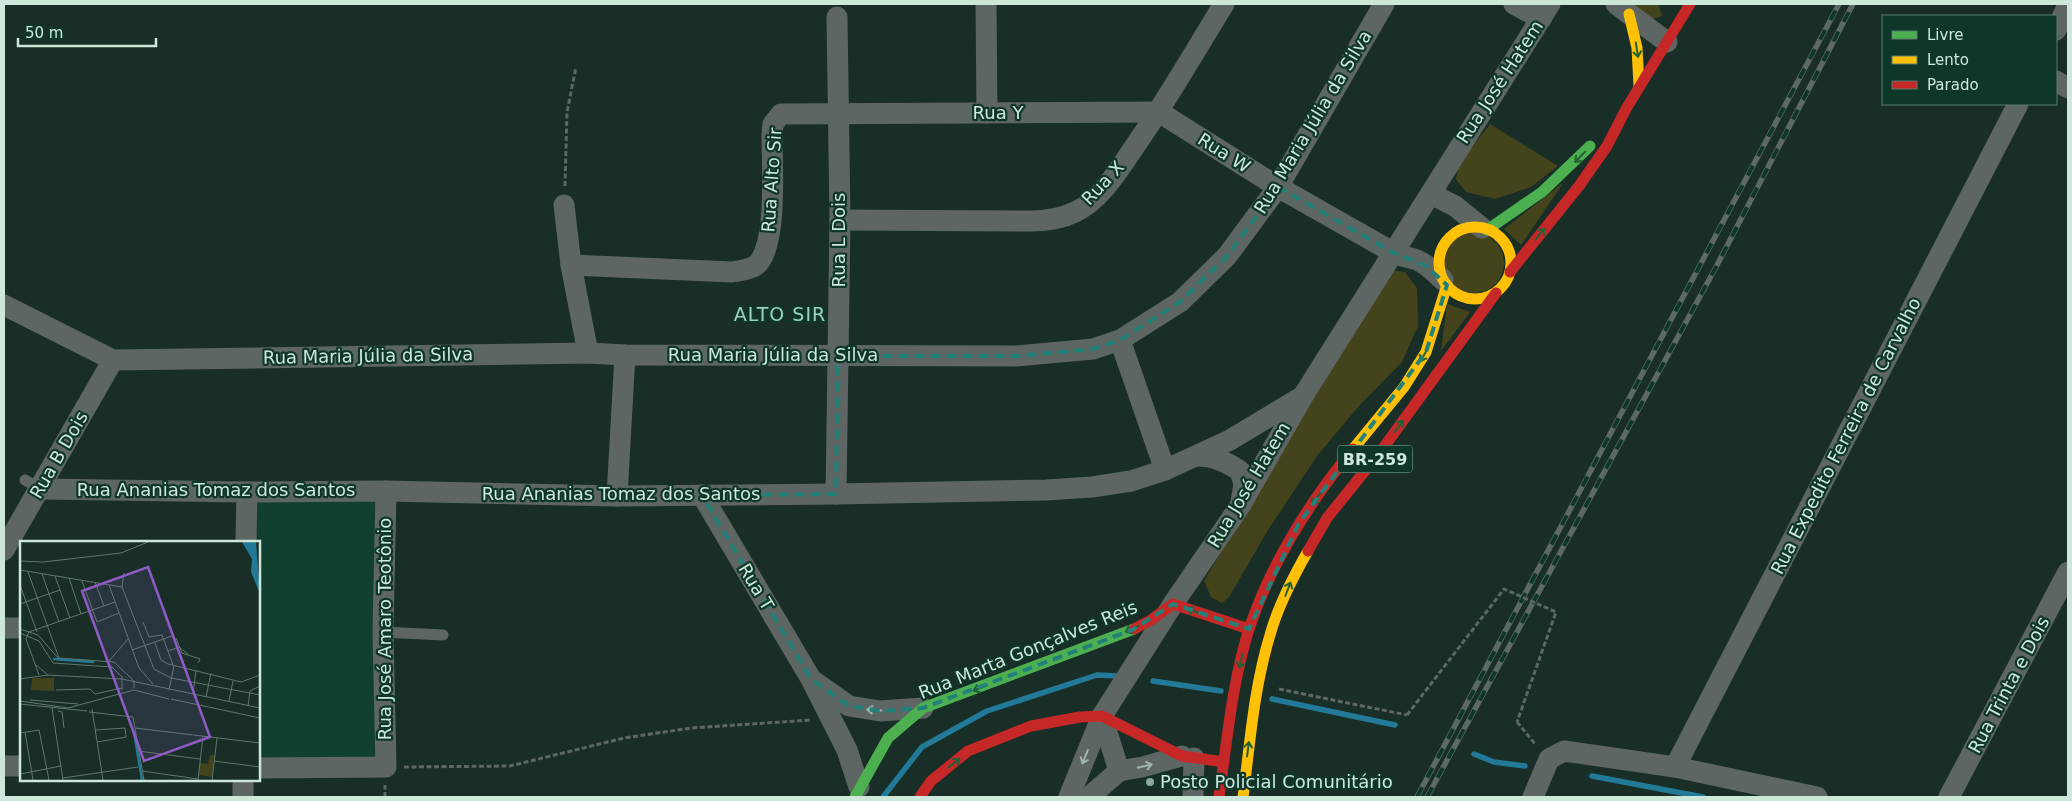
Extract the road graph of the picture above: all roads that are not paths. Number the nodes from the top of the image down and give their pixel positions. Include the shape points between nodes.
1 (986, 4) edge
2 (1224, 4) edge
3 (1384, 4) edge
4 (1514, 4) edge
5 (2068, 5) edge
6 (1685, 6) edge
7 (1623, 9) edge
8 (1546, 11) edge
9 (837, 16) dead end
10 (2057, 28) edge
11 (1667, 42) junction
12 (2057, 82) edge
13 (1639, 86) junction
14 (2068, 88) edge
15 (2017, 105) edge
16 (1626, 109) junction
17 (1158, 112) junction
18 (838, 113) junction
19 (987, 113) junction
20 (1450, 161) junction
21 (1278, 187) junction
22 (1544, 191) junction
23 (1432, 194) junction
24 (564, 204) road end
25 (1502, 206) dead end
26 (1474, 217) junction
27 (840, 220) junction
28 (1394, 253) junction
29 (571, 266) junction
30 (1510, 272) junction
31 (1445, 283) junction
32 (1496, 292) junction
33 (4, 305) edge
34 (1120, 340) junction
35 (588, 353) junction
36 (625, 355) junction
37 (838, 356) junction
38 (113, 360) junction
39 (1303, 396) junction
40 (1196, 456) junction
41 (1166, 470) junction
42 (33, 484) junction
43 (386, 491) junction
44 (247, 492) junction
45 (702, 494) junction
46 (836, 494) junction
47 (617, 496) junction
48 (1240, 506) junction
49 (246, 541) edge
50 (4, 550) edge
51 (2068, 572) edge
52 (1173, 604) junction
53 (4, 628) edge
54 (20, 628) edge
55 (1249, 629) junction
56 (383, 632) junction
57 (443, 635) dead end
58 (811, 679) junction
59 (923, 708) junction
60 (1102, 716) junction
61 (1188, 757) junction
62 (1224, 762) junction
63 (4, 766) edge
64 (20, 766) edge
65 (1675, 767) junction
66 (260, 768) edge
67 (1119, 771) junction
68 (243, 781) edge
69 (857, 792) edge
70 (243, 797) edge
71 (920, 797) edge
72 (1069, 797) edge
73 (1089, 797) edge
74 (1193, 797) edge
75 (1219, 797) edge
76 (1243, 797) edge
77 (1533, 797) edge
78 (1817, 797) edge
79 (1949, 797) edge

1 - 19 street
2 - 17 street, Rua X
3 - 21 street, Rua Maria Júlia da Silva
4 - 8 street
5 - 10 street
6 - 11 main road, BR-259
7 - 11 street
7 -> 13 main road via 1637,48
8 - 20 street, Rua José Hatem
9 - 18 street, Rua L Dois
11 - 13 main road, BR-259
12 - 14 street
13 - 16 main road, BR-259
15 - 65 street, Rua Expedito Ferreira de Carvalho
16 -> 22 main road, BR-259
30 -> 16 main road, BR-259 via 1579,186 1607,146
17 - 19 street, Rua Y
17 - 21 street, Rua W
17 - 27 street, Rua X via 1119,170 1076,212 1051,220 1030,221
18 - 19 street, Rua Y
18 - 27 street, Rua L Dois
18 - 29 street, Rua Alto Sir via 782,114 773,124 770,229 760,262 751,268 732,272
20 - 23 street, Rua José Hatem
20 - 26 street, Rua José Hatem via 1446,183
21 - 28 street, Rua W
21 - 34 street, Rua Maria Júlia da Silva via 1227,256 1186,296
22 - 25 main road
22 - 26 main road, BR-259 via 1520,208
23 - 26 street
23 - 28 street, Rua José Hatem
24 - 29 street
26 - 30 main road via 1504,242 1511,262
26 - 31 main road, BR-259 via 1470,227 1449,237 1443,247 1439,270
27 - 37 street, Rua L Dois
28 - 31 street via 1425,265
28 - 39 street, Rua José Hatem
29 - 35 street
30 - 32 main road, BR-259
31 - 32 main road via 1454,293 1475,299 1486,298
31 -> 55 main road, BR-259 via 1426,352 1404,387 1344,460 1300,523 1276,565
76 -> 32 main road, BR-259 via 1258,685 1270,634 1293,577 1327,518 1381,451
33 - 38 street, Rua Maria Júlia da Silva
34 - 37 street, Rua Maria Júlia da Silva via 1093,349 1016,356
34 - 41 street
35 - 36 street, Rua Maria Júlia da Silva
35 - 38 street, Rua Maria Júlia da Silva
36 - 37 street, Rua Maria Júlia da Silva
36 - 47 street
37 - 46 street, Rua L Dois
38 - 42 street, Rua B Dois
39 - 40 street, Rua Ananias Tomaz dos Santos via 1230,440
39 - 48 street, Rua José Hatem
40 - 41 street, Rua Ananias Tomaz dos Santos
40 - 48 street via 1226,461 1240,471 1244,484
41 - 46 street, Rua Ananias Tomaz dos Santos via 1131,481 1092,487
42 - 44 street, Rua Ananias Tomaz dos Santos
42 - 50 street, Rua B Dois
43 - 44 street, Rua Ananias Tomaz dos Santos
43 - 47 street, Rua Ananias Tomaz dos Santos
43 - 56 street, Rua José Amaro Teotônio
44 - 49 street
45 - 46 street, Rua Ananias Tomaz dos Santos
45 - 47 street, Rua Ananias Tomaz dos Santos
45 - 58 street, Rua T
48 - 52 street, Rua José Hatem
51 - 79 street, Rua Trinta e Dois
55 -> 52 main road
52 -> 59 main road, Rua Marta Gonçalves Reis via 1132,630
52 - 60 street, Rua José Hatem
53 - 54 street
55 -> 62 main road, BR-259 via 1234,693
56 - 57 lane
56 - 66 street, Rua José Amaro Teotônio via 386,767
59 -> 58 street, Rua T via 880,711 849,706
58 - 69 street, Rua T via 848,750
59 - 69 main road, Rua Marta Gonçalves Reis via 888,738
60 - 61 main road
60 - 67 street
71 -> 60 main road via 931,781 968,751 1031,726
60 -> 72 street, Rua José Hatem
61 - 62 main road
67 -> 61 street
61 - 74 street
62 - 75 main road, BR-259
63 - 64 street
65 - 77 street via 1569,751 1556,753 1548,759
65 - 78 street
67 - 73 street
68 - 70 street

